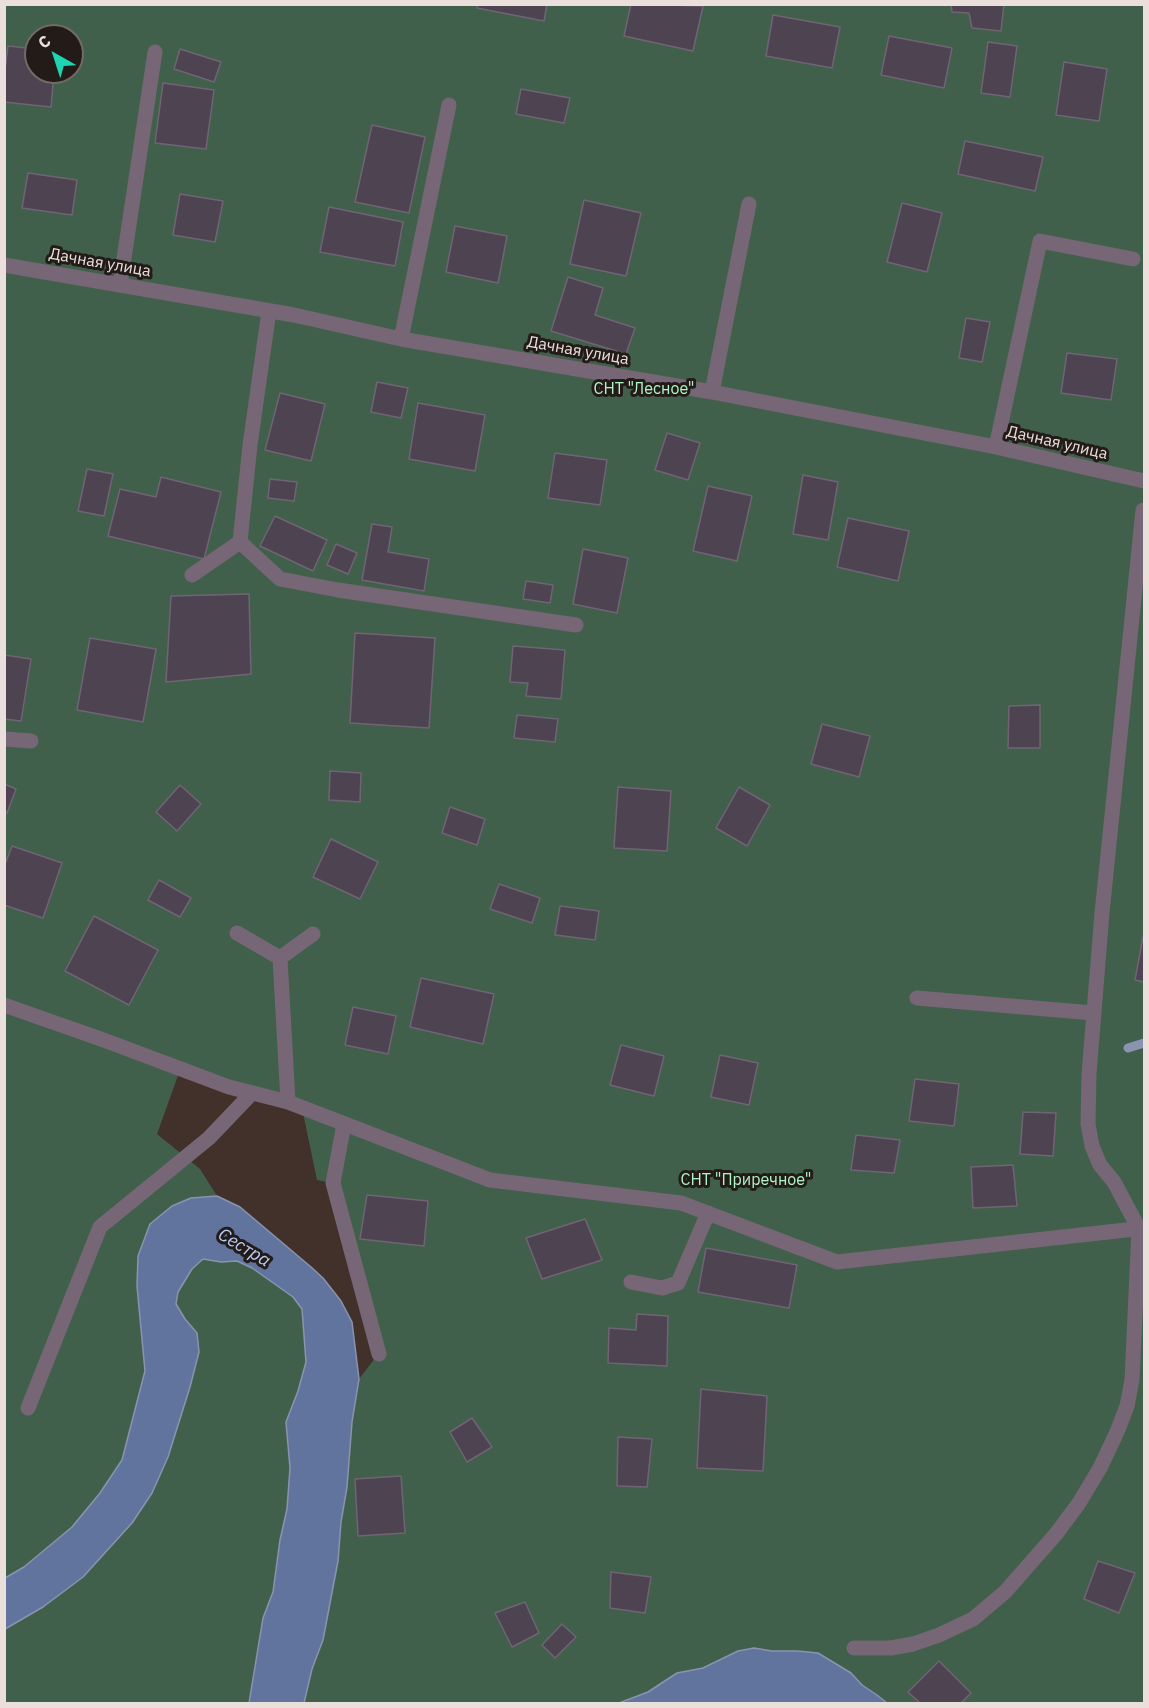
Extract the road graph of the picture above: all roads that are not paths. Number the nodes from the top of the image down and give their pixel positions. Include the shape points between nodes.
1 (155, 52) dead end
2 (449, 105) dead end
3 (748, 204) dead end
4 (1133, 259) dead end
5 (4, 265) edge
6 (120, 285) junction
7 (269, 311) junction
8 (401, 339) junction
9 (712, 392) junction
10 (996, 447) junction
11 (1144, 481) edge
12 (1143, 510) dead end
13 (240, 542) junction
14 (192, 575) dead end
15 (576, 625) dead end
16 (4, 739) edge
17 (31, 741) dead end
18 (237, 933) dead end
19 (313, 934) dead end
20 (280, 958) junction
21 (917, 998) dead end
22 (4, 1005) edge
23 (1093, 1013) junction
24 (252, 1093) junction
25 (288, 1102) junction
26 (344, 1124) junction
27 (708, 1213) junction
28 (1142, 1229) edge
29 (631, 1281) dead end
30 (379, 1354) dead end
31 (28, 1407) dead end
32 (854, 1648) dead end

1 - 6 street
2 - 8 street
3 - 9 street
4 - 10 street via 1040,241
5 - 6 street, Дачная улица
6 - 7 street, Дачная улица
7 - 8 street, Дачная улица
7 - 13 street
8 - 9 street, Дачная улица
9 - 10 street, Дачная улица
10 - 11 street, Дачная улица
12 - 23 street
13 - 14 street
13 - 15 street via 280,579
16 - 17 street
18 - 20 street
19 - 20 street
20 - 25 street
21 - 23 street
22 - 24 street
23 - 28 street via 1088,1124 1092,1146
24 - 25 street
24 - 31 street via 210,1138 100,1227
25 - 26 street
26 - 27 street via 490,1180 681,1203
26 - 30 street via 333,1183
27 - 28 street via 837,1262
27 - 29 street via 678,1283 662,1288
28 - 32 street via 1127,1406 1118,1432 1079,1503 1005,1592 973,1619 913,1644

